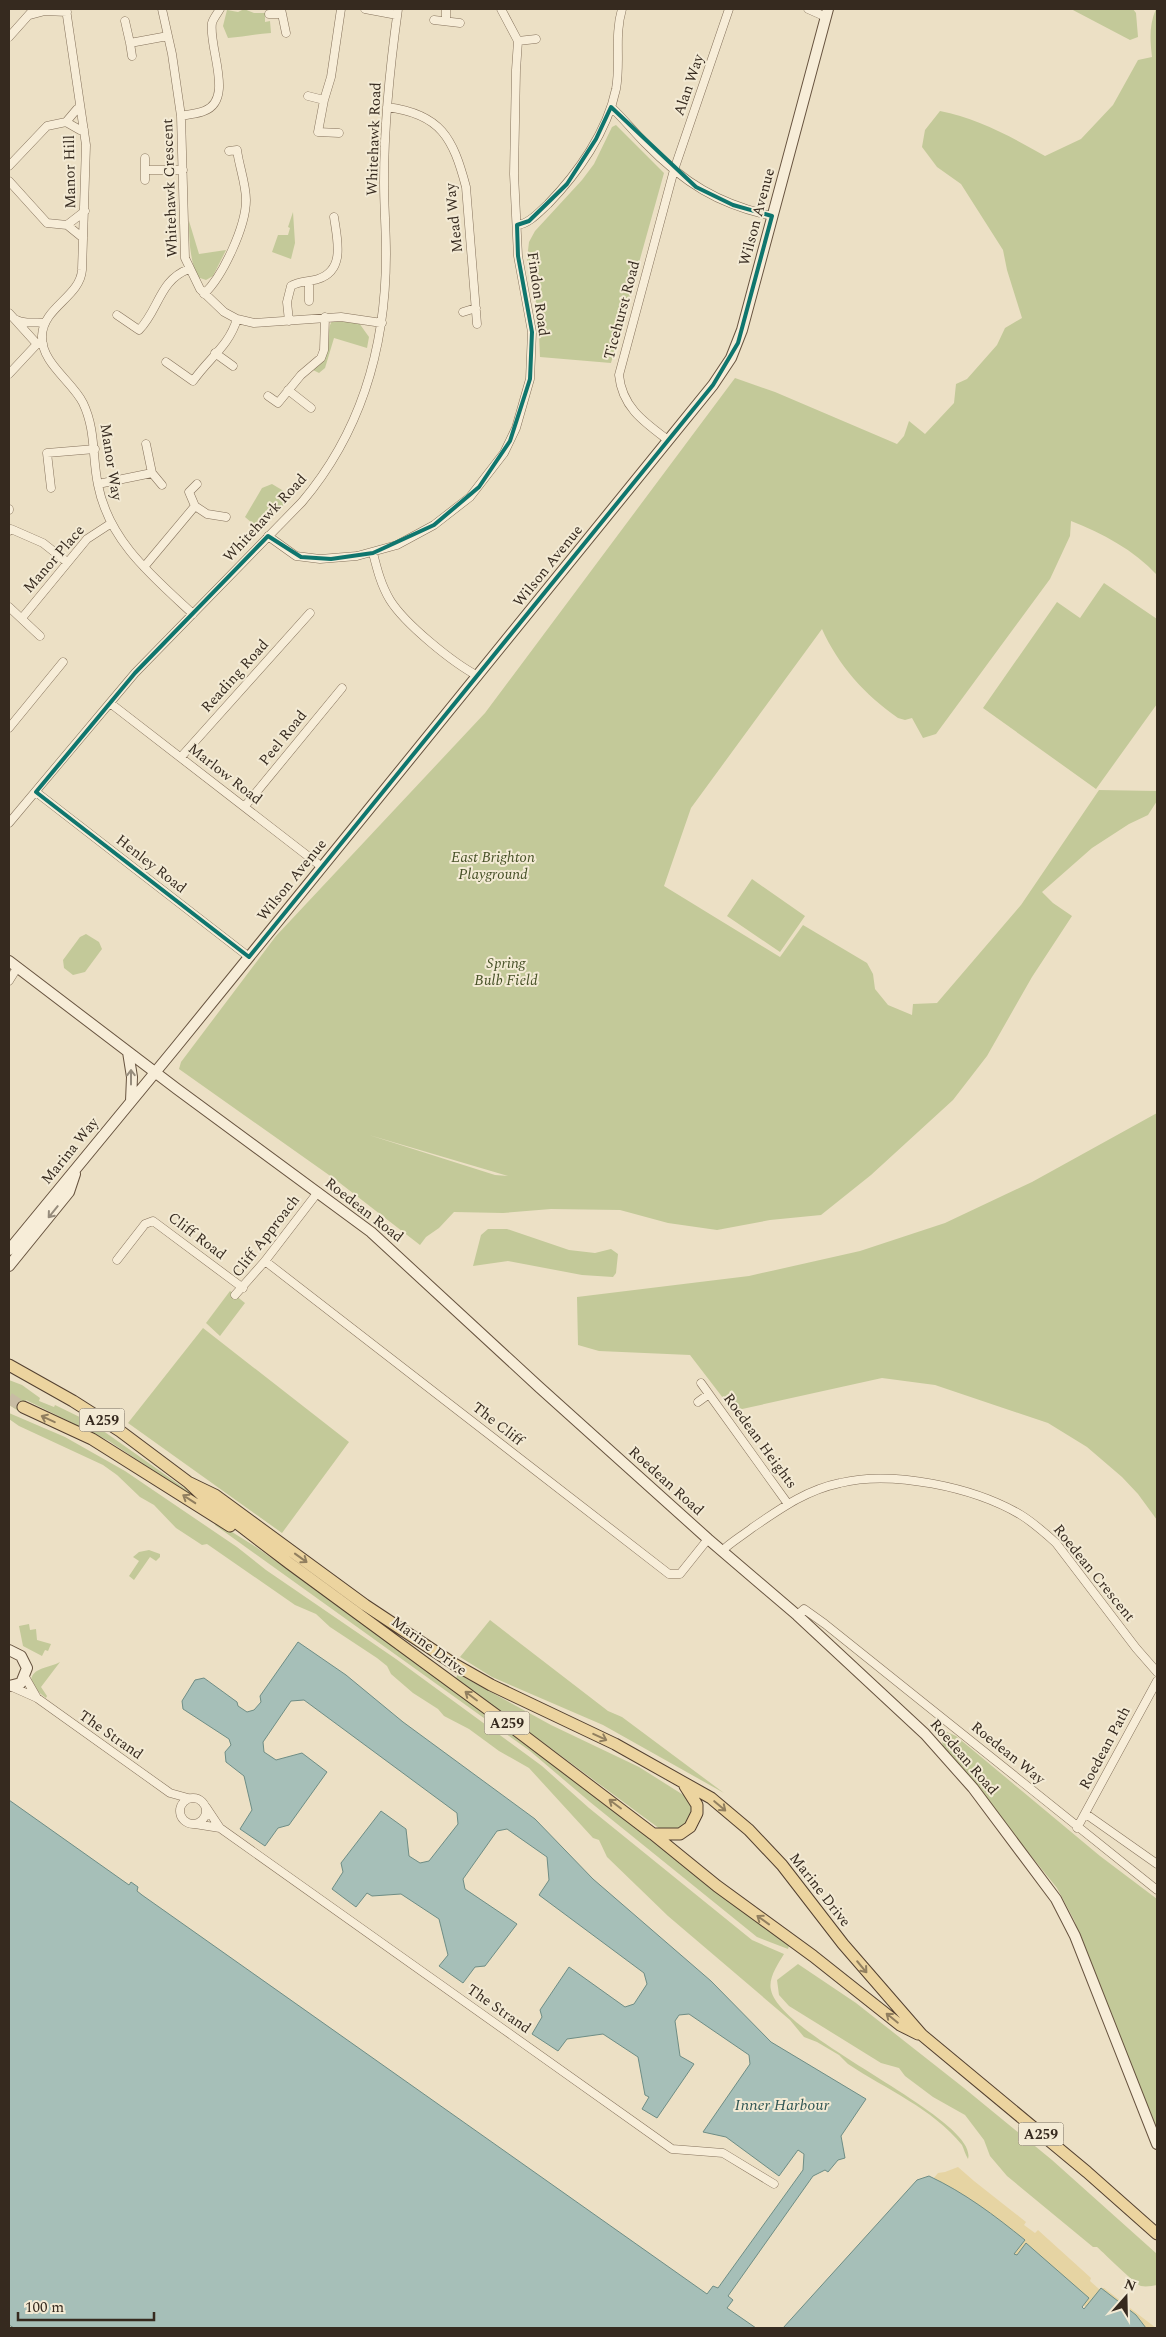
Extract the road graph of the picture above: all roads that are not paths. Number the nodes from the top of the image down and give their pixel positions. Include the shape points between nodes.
1 (162, 9) edge
2 (341, 9) edge
3 (365, 9) edge
4 (446, 9) edge
5 (501, 9) edge
6 (622, 9) edge
7 (730, 9) edge
8 (808, 9) edge
9 (66, 10) edge
10 (220, 10) edge
11 (281, 11) edge
12 (32, 12) edge
13 (398, 12) edge
14 (827, 13) edge
15 (269, 14) dead end
16 (434, 20) dead end
17 (125, 21) dead end
18 (446, 21) junction
19 (460, 23) dead end
20 (286, 33) dead end
21 (168, 36) junction
22 (9, 37) edge
23 (536, 38) dead end
24 (518, 41) junction
25 (130, 43) junction
26 (132, 56) dead end
27 (308, 96) dead end
28 (324, 100) junction
29 (387, 107) junction
30 (610, 107) junction
31 (80, 109) junction
32 (181, 116) junction
33 (66, 122) junction
34 (84, 130) junction
35 (339, 132) dead end
36 (229, 151) dead end
37 (145, 158) dead end
38 (9, 166) edge
39 (145, 170) junction
40 (183, 170) junction
41 (674, 170) junction
42 (145, 180) dead end
43 (9, 181) edge
44 (85, 211) junction
45 (772, 216) junction
46 (334, 217) dead end
47 (67, 225) junction
48 (517, 225) junction
49 (83, 238) junction
50 (189, 269) junction
51 (308, 282) junction
52 (204, 294) junction
53 (309, 301) dead end
54 (476, 308) junction
55 (463, 312) dead end
56 (9, 313) edge
57 (117, 315) dead end
58 (325, 317) junction
59 (237, 319) junction
60 (15, 320) junction
61 (289, 321) junction
62 (45, 323) junction
63 (382, 323) junction
64 (476, 324) dead end
65 (40, 344) junction
66 (215, 353) junction
67 (166, 362) dead end
68 (233, 366) dead end
69 (9, 374) edge
70 (288, 390) junction
71 (268, 396) dead end
72 (311, 408) dead end
73 (668, 440) junction
74 (146, 444) dead end
75 (94, 449) junction
76 (152, 473) junction
77 (98, 484) junction
78 (197, 484) dead end
79 (162, 485) dead end
80 (51, 488) dead end
81 (195, 506) junction
82 (226, 517) dead end
83 (110, 524) junction
84 (9, 528) edge
85 (268, 536) junction
86 (373, 552) junction
87 (67, 562) junction
88 (144, 568) junction
89 (9, 607) edge
90 (310, 613) dead end
91 (193, 614) junction
92 (22, 618) junction
93 (40, 636) dead end
94 (63, 662) dead end
95 (478, 676) junction
96 (342, 688) dead end
97 (110, 703) junction
98 (9, 728) edge
99 (181, 757) junction
100 (36, 792) junction
101 (245, 806) junction
102 (9, 824) edge
103 (322, 867) junction
104 (249, 957) junction
105 (13, 964) edge
106 (9, 981) edge
107 (128, 1052) junction
108 (156, 1072) junction
109 (130, 1101) junction
110 (76, 1170) junction
111 (318, 1192) junction
112 (9, 1250) edge
113 (117, 1260) dead end
114 (265, 1261) junction
115 (9, 1266) edge
116 (243, 1288) junction
117 (235, 1296) dead end
118 (9, 1366) edge
119 (701, 1383) dead end
120 (709, 1394) junction
121 (698, 1402) dead end
122 (23, 1407) tunnel mouth
123 (188, 1482) junction
124 (788, 1504) junction
125 (708, 1539) junction
126 (722, 1551) junction
127 (289, 1562) junction
128 (797, 1615) junction
129 (842, 1637) junction
130 (832, 1648) junction
131 (9, 1650) edge
132 (1157, 1672) edge
133 (26, 1676) junction
134 (1157, 1681) edge
135 (9, 1686) edge
136 (37, 1698) junction
137 (679, 1779) junction
138 (170, 1793) junction
139 (188, 1798) junction
140 (206, 1807) junction
141 (180, 1808) junction
142 (1086, 1814) junction
143 (199, 1822) junction
144 (218, 1828) junction
145 (1077, 1828) junction
146 (654, 1834) junction
147 (1157, 1864) edge
148 (1157, 1890) edge
149 (922, 2035) junction
150 (1157, 2144) edge
151 (774, 2184) dead end
152 (1157, 2234) edge

1 - 21 street, Whitehawk Crescent
2 - 28 street via 331,77
3 - 13 street, Whitehawk Road
4 - 18 street
5 - 24 street
6 - 30 street via 617,37 617,76
7 - 41 street, Alan Way
8 - 14 street
9 - 12 street
9 - 31 street, Manor Hill
10 - 32 street via 212,22 219,95 214,104 204,111
11 - 15 street
11 - 20 street
12 - 22 street
13 - 29 street, Whitehawk Road
14 - 45 street, Wilson Avenue
16 - 18 street
17 - 25 street
18 - 19 street
21 - 25 street
21 - 32 street, Whitehawk Crescent
23 - 24 street
24 - 48 street, Findon Road via 514,174
25 - 26 street
27 - 28 street
28 - 35 street via 318,132
29 - 54 street, Mead Way via 439,126 454,150 466,187
29 - 63 street, Whitehawk Road
30 - 41 street
30 - 48 street via 596,140 567,184 529,220
31 - 33 street
31 - 34 street, Manor Hill
32 - 40 street, Whitehawk Crescent
33 - 34 street
33 - 38 street via 47,126
34 - 44 street, Manor Hill
36 - 52 street via 237,150 246,196 245,208 224,269
37 - 39 street
39 - 40 street
39 - 42 street
40 - 50 street, Whitehawk Crescent via 184,246
41 - 45 street via 716,198
41 - 73 street, Ticehurst Road via 619,374 622,394 632,411
43 - 47 street via 47,223
44 - 47 street
44 - 49 street, Manor Hill
45 - 73 street, Wilson Avenue via 742,330 731,358
46 - 51 street via 338,253 334,268 321,278
47 - 49 street
48 - 86 street, Findon Road via 518,256 532,332 532,358 526,399 516,428 498,461 459,507 422,533
49 - 62 street, Manor Hill via 80,280
50 - 52 street, Whitehawk Crescent
50 - 57 street via 164,286 148,320 139,330
51 - 53 street
51 - 61 street via 295,284 288,290
52 - 59 street, Whitehawk Crescent
54 - 55 street
54 - 64 street, Mead Way
56 - 60 street, Manor Way
58 - 61 street, Whitehawk Crescent
58 - 63 street, Whitehawk Crescent
58 - 70 street via 321,358
59 - 61 street, Whitehawk Crescent via 263,324
59 - 66 street via 227,342
60 - 62 street via 25,324
60 - 65 street, Manor Way
62 - 65 street
63 - 85 street, Whitehawk Road via 372,372 342,444 312,490
65 - 69 street
65 - 75 street, Manor Way via 82,402 92,428
66 - 67 street via 193,381
66 - 68 street
70 - 71 street via 278,403
70 - 72 street
73 - 95 street, Wilson Avenue
74 - 76 street
75 - 77 street, Manor Way
75 - 80 street via 47,453
76 - 77 street
76 - 79 street
77 - 83 street, Manor Way
78 - 81 street via 189,492
81 - 82 street via 207,514
81 - 88 street
83 - 87 street, Manor Place via 87,539
83 - 88 street, Manor Way
84 - 87 street via 43,543
85 - 86 street, Findon Road via 284,550 301,557 331,559
85 - 91 street, Whitehawk Road
86 - 95 street via 385,590 396,609 430,641
87 - 92 street, Manor Place
88 - 91 street, Manor Way
89 - 92 street
90 - 99 street, Reading Road
91 - 97 street, Whitehawk Road
92 - 93 street
94 - 98 street
95 - 103 street, Wilson Avenue
96 - 101 street, Peel Road
97 - 99 street, Marlow Road
97 - 100 street, Whitehawk Road
99 - 101 street, Marlow Road
100 - 102 street, Whitehawk Road
100 - 104 street, Henley Road
101 - 103 street, Marlow Road
103 - 104 street, Wilson Avenue
104 - 108 street, Wilson Avenue
105 - 106 street
105 - 107 street, Roedean Road
107 - 108 street, Roedean Road
109 -> 107 street via 132,1070
108 - 109 street, Marina Way
108 - 111 street, Roedean Road
109 - 110 street, Marina Way
110 - 112 street, Marina Way
110 -> 115 street via 69,1192
111 - 114 street, Cliff Approach
111 - 125 street, Roedean Road via 371,1232
113 - 116 street, Cliff Road via 145,1224 153,1221
114 - 116 street, Cliff Approach
114 - 125 street, The Cliff via 669,1574 680,1574
116 - 117 street, Cliff Approach
118 - 123 main road, Marine Drive / A259 via 73,1401
119 - 120 street, Roedean Heights
120 - 121 street, Roedean Heights
120 - 124 street, Roedean Heights
127 -> 122 main road via 92,1439
123 - 127 main road, Marine Drive / A259
123 -> 137 main road, Marine Drive / A259 via 215,1495 365,1605 454,1664
124 - 126 street, Roedean Crescent
124 - 132 street, Roedean Crescent via 841,1482 886,1479 955,1490 1011,1510 1031,1521 1056,1543
125 - 126 street, Roedean Road
126 - 128 street, Roedean Road
146 -> 127 main road, Marine Drive / A259
128 - 129 street, Roedean Way via 804,1609
128 - 130 street, Roedean Road
129 - 130 street
129 - 145 street, Roedean Way
130 - 150 street, Roedean Road via 950,1760 1049,1888 1075,1936
131 - 133 street via 24,1660
133 - 135 street via 20,1684
133 - 136 street, The Strand
134 - 142 street, Roedean Path
135 - 136 street, The Strand
136 - 138 street, The Strand
137 - 146 main road, Marine Drive / A259 via 697,1805 694,1820 680,1834
137 -> 149 main road, Marine Drive / A259 via 719,1805 749,1830 782,1865 849,1951
138 - 139 street, The Strand
138 - 141 street, The Strand
139 - 140 street via 197,1798
139 - 141 street
140 - 143 street
140 - 144 street, The Strand
141 - 143 street via 183,1820
142 - 145 street, Roedean Path
142 - 147 street
143 - 144 street, The Strand
144 - 151 street, The Strand via 672,2149 723,2153
145 - 148 street, Roedean Way
149 -> 146 main road, Marine Drive / A259 via 900,2025
149 - 152 main road, Marine Drive / A259

